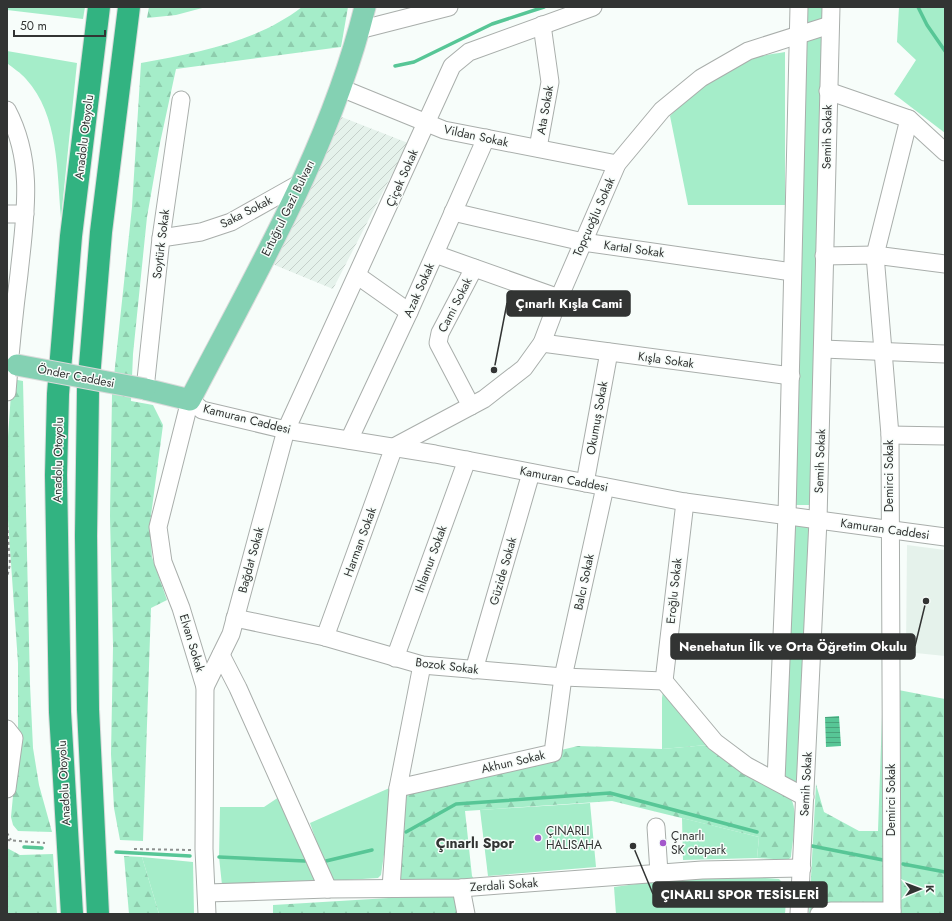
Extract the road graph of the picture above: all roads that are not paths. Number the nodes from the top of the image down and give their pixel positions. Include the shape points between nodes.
1 (99, 7) edge
2 (129, 7) edge
3 (365, 7) edge
4 (449, 7) edge
5 (593, 7) edge
6 (799, 7) edge
7 (830, 7) edge
8 (542, 25) junction
9 (830, 25) junction
10 (359, 30) junction
11 (798, 35) junction
12 (341, 88) junction
13 (828, 92) junction
14 (181, 100) dead end
15 (7, 110) edge
16 (909, 119) junction
17 (427, 123) junction
18 (486, 138) junction
19 (538, 148) junction
20 (945, 152) edge
21 (618, 164) junction
22 (304, 181) junction
23 (453, 212) junction
24 (7, 214) edge
25 (25, 214) junction
26 (162, 238) junction
27 (583, 242) junction
28 (435, 254) junction
29 (824, 256) junction
30 (875, 256) junction
31 (945, 264) edge
32 (474, 268) junction
33 (792, 272) junction
34 (358, 276) junction
35 (558, 298) junction
36 (409, 312) junction
37 (542, 343) junction
38 (823, 349) junction
39 (609, 352) junction
40 (883, 352) junction
41 (945, 354) edge
42 (11, 363) edge
43 (791, 376) junction
44 (145, 389) junction
45 (7, 392) edge
46 (190, 400) junction
47 (471, 406) junction
48 (286, 430) junction
49 (890, 434) junction
50 (945, 436) edge
51 (349, 440) junction
52 (394, 447) junction
53 (467, 460) junction
54 (531, 473) junction
55 (585, 483) junction
56 (605, 487) junction
57 (685, 502) junction
58 (787, 515) junction
59 (818, 520) junction
60 (889, 529) junction
61 (945, 537) edge
62 (235, 618) junction
63 (325, 637) junction
64 (221, 655) junction
65 (394, 658) junction
66 (422, 665) junction
67 (474, 670) junction
68 (563, 677) junction
69 (664, 681) junction
70 (205, 687) junction
71 (7, 729) edge
72 (776, 781) junction
73 (398, 788) junction
74 (7, 789) edge
75 (805, 797) junction
76 (656, 827) dead end
77 (802, 868) junction
78 (659, 873) junction
79 (391, 888) junction
80 (461, 888) junction
81 (328, 890) junction
82 (207, 893) junction
83 (98, 910) edge
84 (892, 913) edge
85 (72, 914) edge
86 (207, 914) edge
87 (466, 914) edge
88 (799, 914) edge
89 (819, 914) edge

1 - 85 highway, Anadolu Otoyolu via 71,236 58,394 56,475 59,697
2 - 83 highway via 101,232 88,390 88,709
3 - 10 main road, Ertuğrul Gazi Bulvarı
4 - 10 street
5 - 8 street, Çiçek Sokak
6 - 11 street
7 - 9 street, Semih Sokak
8 - 17 street, Çiçek Sokak via 469,52 457,61 452,66
8 - 19 street, Ata Sokak via 550,82
9 - 11 street, Topçuoğlu Sokak
9 - 13 street, Semih Sokak
10 - 12 main road, Ertuğrul Gazi Bulvarı
11 - 21 street, Topçuoğlu Sokak via 748,51 701,78 662,110
11 - 33 street
12 - 17 street, Vildan Sokak
12 - 22 main road, Ertuğrul Gazi Bulvarı
13 - 16 street
13 - 29 street, Semih Sokak
14 - 26 street, Soytürk Sokak
15 - 25 street via 23,150 26,178
16 - 20 street
16 - 30 street, Demirci Sokak
17 - 18 street, Vildan Sokak via 444,130
17 - 34 street, Çiçek Sokak
18 - 19 street, Vildan Sokak
18 - 23 street, Azak Sokak
19 - 21 street, Vildan Sokak
21 - 27 street, Topçuoğlu Sokak
22 - 26 street, Saka Sokak via 231,222 201,232
22 - 46 main road, Ertuğrul Gazi Bulvarı
23 - 27 street, Kartal Sokak
23 - 28 street, Azak Sokak
24 - 25 street
25 - 42 street
26 - 44 street, Soytürk Sokak
27 - 33 street, Kartal Sokak
27 - 35 street, Topçuoğlu Sokak
28 - 32 street
28 - 36 street, Azak Sokak
29 - 30 street
29 - 38 street, Semih Sokak
30 - 31 street
30 - 40 street, Demirci Sokak
32 - 35 street
32 - 47 street, Cami Sokak via 440,333 438,343
33 - 43 street
34 - 36 street
34 - 48 street, Çiçek Sokak
35 - 37 street, Topçuoğlu Sokak
36 - 51 street, Azak Sokak
37 - 39 street, Kışla Sokak
37 - 47 street, Topçuoğlu Sokak via 524,368
38 - 40 street
38 - 59 street, Semih Sokak
39 - 43 street, Kışla Sokak
39 - 55 street, Okumuş Sokak
40 - 41 street
40 - 49 street, Demirci Sokak
42 - 44 main road, Önder Caddesi, bridge
42 - 45 street
43 - 58 street
44 - 46 main road, Önder Caddesi
46 - 48 street, Kamuran Caddesi via 202,410
46 - 70 street, Elvan Sokak via 158,527 163,562 181,608
47 - 52 street, Topçuoğlu Sokak
48 - 51 street, Kamuran Caddesi
48 - 62 street, Bağdat Sokak
49 - 50 street
49 - 60 street, Demirci Sokak
51 - 52 street, Kamuran Caddesi
52 - 53 street, Kamuran Caddesi
52 - 63 street, Harman Sokak
53 - 54 street, Kamuran Caddesi
53 - 65 street, Ihlamur Sokak
54 - 55 street, Kamuran Caddesi
54 - 67 street, Güzide Sokak
55 - 56 street, Kamuran Caddesi
56 - 57 street, Kamuran Caddesi
56 - 68 street, Balcı Sokak
57 - 58 street, Kamuran Caddesi
57 - 69 street, Eroğlu Sokak
58 - 59 street, Kamuran Caddesi
58 - 72 street
59 - 60 street, Kamuran Caddesi
59 - 75 street, Semih Sokak
60 - 61 street, Kamuran Caddesi
60 - 84 street, Demirci Sokak
62 - 63 street, Bozok Sokak
62 - 64 street, Bağdat Sokak
63 - 65 street, Bozok Sokak
64 - 70 street, Bağdat Sokak
64 - 81 street
65 - 66 street, Bozok Sokak
66 - 67 street, Bozok Sokak
66 - 73 street
67 - 68 street, Bozok Sokak
68 - 69 street, Bozok Sokak
68 - 73 street, Akhun Sokak via 553,753
69 - 72 street via 715,742 747,766
70 - 82 street, Elvan Sokak via 204,849
71 - 74 street via 14,738
72 - 75 street
73 - 79 street
75 - 77 street, Semih Sokak
76 - 78 street
77 - 78 street, Zerdali Sokak
77 - 88 street, Semih Sokak
78 - 80 street, Zerdali Sokak
79 - 80 street, Zerdali Sokak
79 - 81 street, Zerdali Sokak
80 - 87 street
81 - 82 street, Zerdali Sokak
82 - 86 street, Elvan Sokak
84 - 89 street via 831,911

